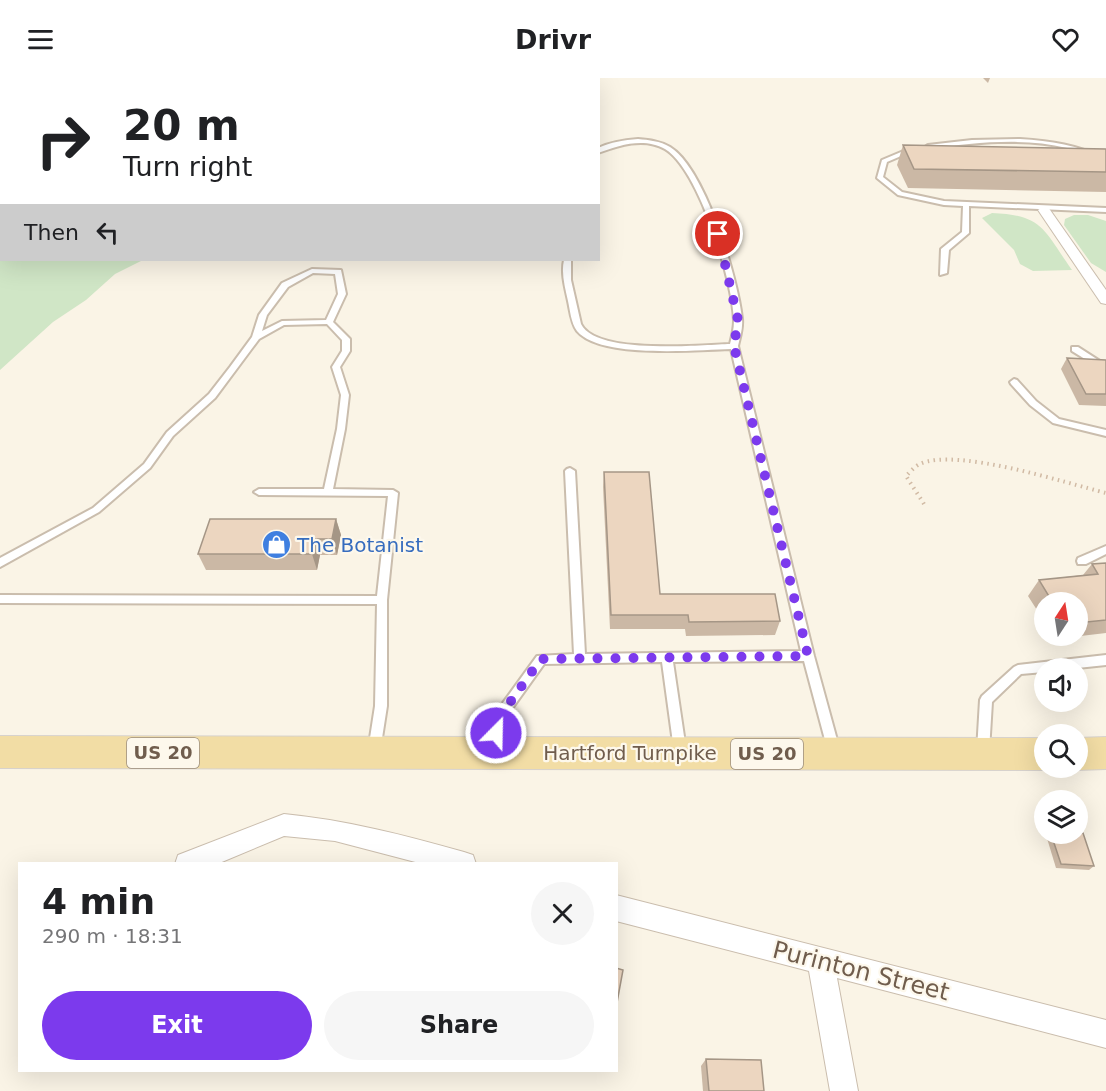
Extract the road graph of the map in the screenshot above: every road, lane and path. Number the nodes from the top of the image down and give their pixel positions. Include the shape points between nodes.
1 (600, 150) edge
2 (1106, 162) edge
3 (966, 205) junction
4 (1044, 210) junction
5 (1106, 210) edge
6 (567, 261) edge
7 (943, 273) dead end
8 (1106, 300) edge
9 (329, 322) junction
10 (256, 337) junction
11 (734, 346) junction
12 (1075, 349) dead end
13 (1106, 369) edge
14 (1014, 382) dead end
15 (1106, 433) edge
16 (570, 471) dead end
17 (259, 492) dead end
18 (328, 492) junction
19 (1106, 493) edge
20 (924, 504) dead end
21 (1106, 550) edge
22 (1082, 561) dead end
23 (0, 563) edge
24 (0, 599) edge
25 (382, 600) junction
26 (808, 656) junction
27 (580, 658) junction
28 (667, 658) junction
29 (1106, 660) edge
30 (374, 751) junction
31 (0, 752) edge
32 (490, 752) junction
33 (1106, 753) edge
34 (680, 754) junction
35 (835, 754) junction
36 (983, 754) junction
37 (1034, 754) edge
38 (1088, 754) edge
39 (192, 862) edge
40 (457, 862) edge
41 (618, 909) edge
42 (820, 960) junction
43 (1106, 1034) edge
44 (844, 1091) edge

1 - 11 lane via 625,142 643,142 663,145 676,154 718,234 738,320
2 - 3 lane via 1091,152 1067,145 1015,141 909,150 884,161 880,178 900,194
3 - 4 lane
3 - 7 lane via 965,233 945,249
4 - 5 lane
4 - 8 street
6 - 11 lane via 566,272 581,331 593,339 620,347
9 - 10 lane via 282,323
9 - 10 lane via 342,294 338,272 312,271 285,285 263,315
9 - 18 lane via 346,339 346,351 336,368 345,395
10 - 23 lane via 219,387 170,434 147,466 96,510
11 - 26 lane
12 - 13 lane
14 - 15 lane via 1056,421
16 - 27 lane
17 - 18 lane
18 - 25 lane via 393,493
19 - 20 path via 955,460 921,464 906,476
21 - 22 lane
24 - 25 lane
25 - 30 lane via 381,706
26 - 28 lane
26 - 35 lane
27 - 28 lane
27 - 32 lane via 541,659 501,715
28 - 34 lane
29 - 36 lane via 1018,670 986,700
30 - 31 main road, Hartford Turnpike / US 20
30 - 32 main road, Hartford Turnpike / US 20
32 - 34 main road, Hartford Turnpike / US 20
33 - 38 main road
34 - 35 main road, Hartford Turnpike / US 20
35 - 36 main road, Hartford Turnpike / US 20
36 - 37 main road, Hartford Turnpike / US 20
39 - 40 street via 284,825 335,830
41 - 42 street, Purinton Street
42 - 43 street, Purinton Street
42 - 44 street

